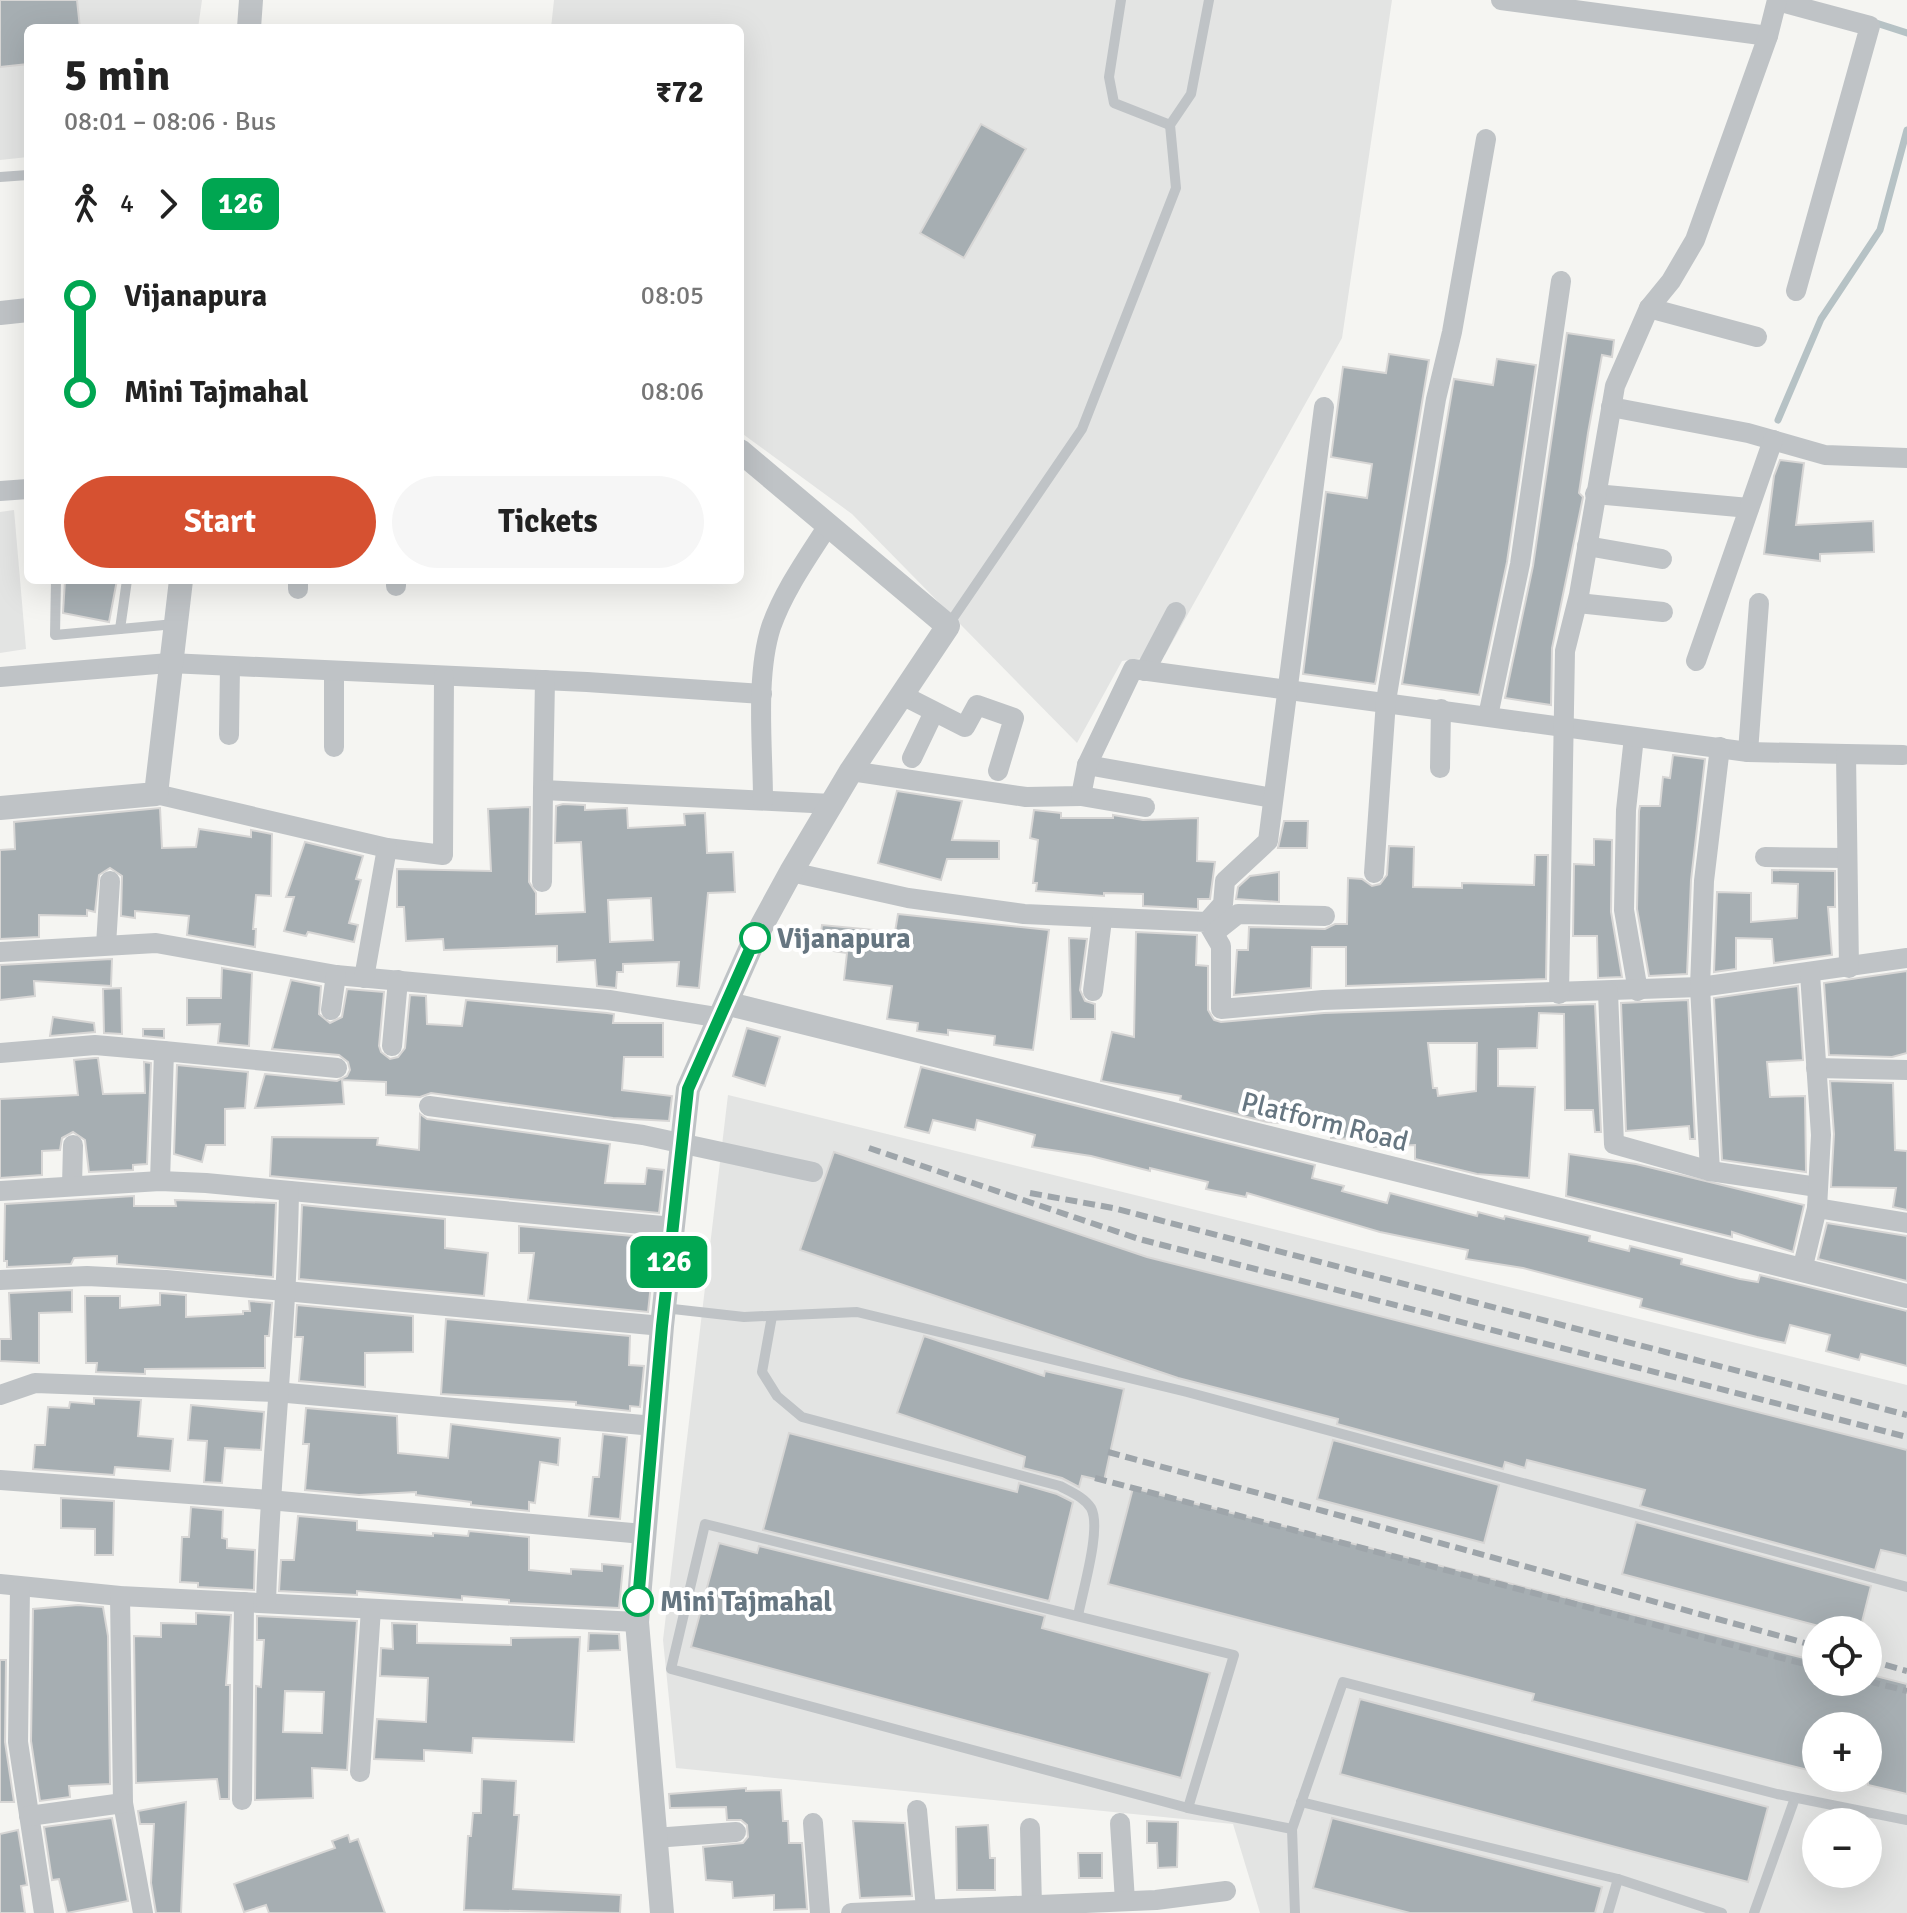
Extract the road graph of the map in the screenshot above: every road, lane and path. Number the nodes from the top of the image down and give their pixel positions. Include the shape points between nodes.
1 (251, 0) edge
2 (1121, 0) edge
3 (1209, 0) edge
4 (1501, 0) edge
5 (1777, 1) edge
6 (1833, 8) edge
7 (249, 24) edge
8 (1768, 36) junction
9 (1170, 125) junction
10 (1486, 139) dead end
11 (24, 175) edge
12 (0, 177) edge
13 (1561, 281) dead end
14 (1796, 291) dead end
15 (1649, 308) junction
16 (24, 310) edge
17 (0, 313) edge
18 (1757, 337) dead end
19 (1324, 407) dead end
20 (1611, 407) junction
21 (1773, 440) junction
22 (744, 454) edge
23 (1907, 458) edge
24 (24, 489) edge
25 (0, 491) edge
26 (1595, 494) junction
27 (1749, 508) junction
28 (829, 524) junction
29 (1587, 546) junction
30 (1662, 559) dead end
31 (56, 584) edge
32 (126, 584) edge
33 (180, 584) edge
34 (1578, 603) junction
35 (1759, 603) dead end
36 (1176, 612) dead end
37 (1663, 612) dead end
38 (175, 624) junction
39 (948, 626) junction
40 (120, 629) junction
41 (1696, 661) dead end
42 (169, 663) junction
43 (230, 666) junction
44 (334, 671) junction
45 (1145, 671) junction
46 (444, 676) junction
47 (0, 677) edge
48 (545, 680) junction
49 (1285, 690) junction
50 (762, 694) junction
51 (902, 695) junction
52 (1386, 701) junction
53 (1441, 709) junction
54 (934, 712) junction
55 (1488, 716) junction
56 (1563, 728) junction
57 (229, 735) dead end
58 (1634, 737) junction
59 (334, 747) dead end
60 (1720, 747) junction
61 (1748, 752) junction
62 (1846, 754) junction
63 (1903, 755) dead end
64 (912, 758) dead end
65 (1087, 765) junction
66 (1440, 768) dead end
67 (851, 771) junction
68 (998, 771) dead end
69 (543, 790) junction
70 (156, 794) junction
71 (1081, 796) junction
72 (1272, 798) junction
73 (763, 800) junction
74 (832, 804) junction
75 (1145, 807) dead end
76 (0, 808) edge
77 (387, 848) junction
78 (1765, 857) dead end
79 (1846, 858) junction
80 (791, 872) junction
81 (1374, 873) dead end
82 (110, 881) dead end
83 (542, 882) dead end
84 (1325, 916) dead end
85 (1102, 920) junction
86 (1211, 927) junction
87 (106, 945) junction
88 (0, 952) edge
89 (1907, 958) edge
90 (1849, 968) junction
91 (1810, 974) junction
92 (336, 975) junction
93 (364, 978) junction
94 (398, 980) junction
95 (1700, 987) junction
96 (1093, 991) dead end
97 (1638, 991) junction
98 (1608, 992) junction
99 (1559, 994) junction
100 (331, 1010) dead end
101 (725, 1011) junction
102 (392, 1046) dead end
103 (164, 1051) junction
104 (0, 1053) edge
105 (337, 1068) dead end
106 (1816, 1068) junction
107 (1907, 1070) edge
108 (429, 1106) dead end
109 (682, 1143) junction
110 (73, 1145) dead end
111 (1710, 1171) junction
112 (813, 1172) dead end
113 (160, 1181) junction
114 (72, 1186) junction
115 (1817, 1187) junction
116 (0, 1191) edge
117 (289, 1191) junction
118 (1817, 1208) junction
119 (1907, 1223) edge
120 (673, 1227) junction
121 (1802, 1270) junction
122 (0, 1280) edge
123 (287, 1290) junction
124 (1907, 1296) edge
125 (772, 1316) junction
126 (663, 1317) junction
127 (276, 1392) junction
128 (0, 1395) edge
129 (654, 1426) junction
130 (0, 1480) edge
131 (269, 1500) junction
132 (643, 1534) junction
133 (10, 1586) edge
134 (1907, 1587) edge
135 (120, 1596) junction
136 (244, 1602) junction
137 (266, 1603) junction
138 (371, 1609) junction
139 (1078, 1616) junction
140 (637, 1622) junction
141 (360, 1772) dead end
142 (1795, 1798) junction
143 (242, 1800) dead end
144 (1301, 1802) junction
145 (123, 1803) junction
146 (1188, 1808) junction
147 (917, 1810) dead end
148 (29, 1816) junction
149 (1907, 1820) edge
150 (813, 1823) dead end
151 (1120, 1823) dead end
152 (1030, 1828) dead end
153 (1292, 1829) junction
154 (736, 1832) dead end
155 (654, 1838) junction
156 (1618, 1879) junction
157 (1226, 1891) dead end
158 (1125, 1901) junction
159 (1032, 1906) junction
160 (926, 1909) junction
161 (44, 1913) edge
162 (143, 1913) edge
163 (662, 1913) edge
164 (820, 1913) edge
165 (851, 1913) edge
166 (1295, 1913) edge
167 (1608, 1913) edge
168 (1722, 1913) edge
169 (1754, 1913) edge

1 - 7 street
2 - 9 lane via 1109,77 1114,103
3 - 9 lane via 1191,94
4 - 8 street
5 - 6 street
5 - 8 street
6 - 14 street via 1870,26
8 - 15 street via 1695,240
9 - 39 lane via 1176,188 1082,429
10 - 52 street
11 - 12 lane
13 - 55 street via 1520,564
15 - 18 street
15 - 20 street via 1630,345
16 - 17 street
19 - 49 street
20 - 21 street
20 - 26 street
21 - 23 street via 1825,455
21 - 27 street
22 - 28 street
24 - 25 street
26 - 27 street
26 - 29 street
27 - 41 street
28 - 39 street
28 - 50 street via 786,591 770,629
29 - 30 street
29 - 34 street
31 - 40 lane via 55,635
32 - 40 lane
33 - 38 street
34 - 37 street
34 - 56 street via 1565,651
35 - 61 street
36 - 45 street
38 - 40 lane
38 - 42 street
39 - 51 street
42 - 43 street
42 - 47 street
42 - 70 street
43 - 44 street
43 - 57 street
44 - 46 street
44 - 59 street
45 - 49 street
45 - 65 street via 1133,669
46 - 48 street
46 - 77 street via 443,855
48 - 50 street
48 - 69 street
49 - 52 street
49 - 72 street
50 - 73 street
51 - 54 street
51 - 67 street
52 - 53 street
52 - 81 street
53 - 55 street
53 - 66 street
54 - 64 street
54 - 68 street via 965,727 977,705 1014,718
55 - 56 street
56 - 58 street
56 - 99 street
58 - 60 street
58 - 97 street via 1624,910
60 - 61 street
60 - 95 street via 1704,881
61 - 62 street
62 - 63 street
62 - 79 street
65 - 71 street
65 - 72 street
67 - 71 street via 1026,797
67 - 74 street
69 - 73 street
69 - 83 street
70 - 76 street
70 - 77 street
71 - 75 street
72 - 86 street via 1268,841 1225,881 1223,904
73 - 74 street
74 - 80 street
77 - 93 street
78 - 79 street
79 - 90 street
80 - 85 street via 908,898
80 - 101 street via 755,938
82 - 87 street
84 - 86 street via 1238,914
85 - 86 street
85 - 96 street
86 - 99 street via 1221,946 1221,1009 1323,1000
87 - 88 street
87 - 92 street via 156,943
89 - 90 street
90 - 91 street
91 - 95 street
91 - 106 street
92 - 93 street
92 - 100 street
93 - 94 street
94 - 101 street
94 - 102 street
95 - 97 street
95 - 111 street
97 - 98 street
98 - 99 street
98 - 111 street via 1614,1144
101 - 109 street via 688,1089
101 - 121 street, Platform Road
103 - 104 street via 95,1045
103 - 105 street
103 - 113 street
106 - 107 street
106 - 115 street via 1821,1135
108 - 109 street via 587,1125
109 - 112 street
109 - 120 street
110 - 114 street
111 - 115 street
113 - 114 street
113 - 117 street
114 - 116 street
115 - 118 street
117 - 120 street
117 - 123 street
118 - 119 street
118 - 121 street
120 - 126 street
121 - 124 street, Platform Road
122 - 123 street via 87,1276
123 - 126 street
123 - 127 street
125 - 126 lane
125 - 134 lane via 857,1312 1187,1392
125 - 139 lane via 762,1372 777,1396 802,1417 1060,1486 1080,1496 1092,1510 1094,1531
126 - 129 street
127 - 128 street via 35,1383
127 - 129 street
127 - 131 street
129 - 132 street
130 - 131 street
131 - 132 street
131 - 137 street
132 - 140 street
133 - 135 street
133 - 148 street via 18,1742
135 - 136 street
135 - 145 street
136 - 137 street
136 - 143 street
137 - 138 street
138 - 140 street
138 - 141 street
139 - 146 lane via 1234,1655
139 - 146 lane via 705,1524 671,1669
140 - 155 street
142 - 144 lane via 1343,1682
142 - 149 lane
142 - 169 lane
144 - 153 lane
144 - 156 lane
145 - 148 street
145 - 162 street
146 - 153 lane
147 - 160 street
148 - 161 street
150 - 164 street
151 - 158 street
152 - 159 street
153 - 166 lane
154 - 155 street
155 - 163 street
156 - 167 lane
156 - 168 lane
157 - 158 street
158 - 159 street
159 - 160 street
160 - 165 street

